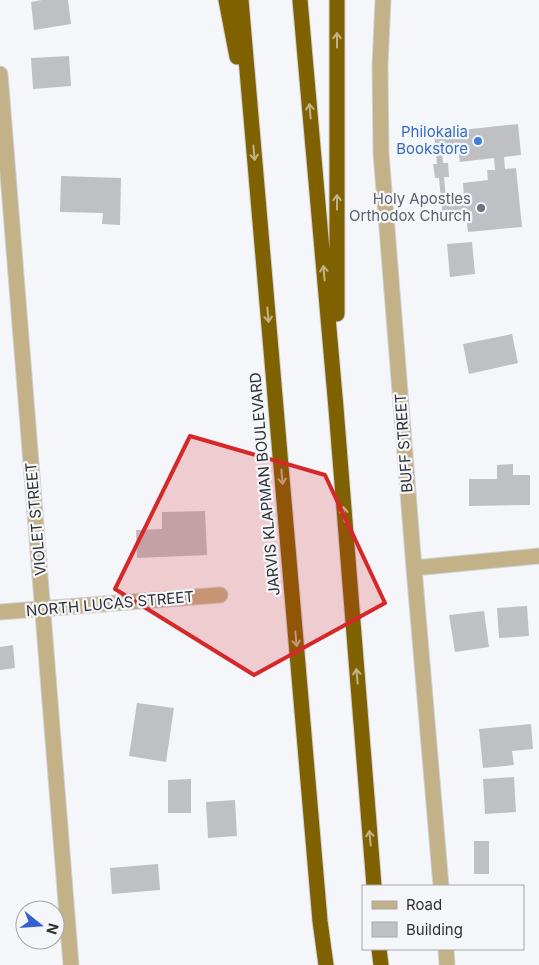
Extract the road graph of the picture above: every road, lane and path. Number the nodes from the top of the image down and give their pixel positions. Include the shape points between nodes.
1 (226, 0) edge
2 (241, 0) edge
3 (300, 0) edge
4 (337, 0) edge
5 (384, 0) edge
6 (0, 74) edge
7 (252, 131) junction
8 (6, 228) edge
9 (336, 408) junction
10 (539, 556) edge
11 (414, 568) junction
12 (220, 595) dead end
13 (43, 609) junction
14 (0, 612) edge
15 (374, 885) edge
16 (441, 885) edge
17 (379, 950) edge
18 (446, 950) edge
19 (71, 965) edge
20 (326, 965) edge
21 (380, 965) edge
22 (447, 965) edge

1 - 7 highway
2 - 7 highway, JARVIS KLAPMAN BOULEVARD
9 -> 3 highway
9 -> 4 highway
5 - 11 street, BUFF STREET via 380,66 381,153
6 - 8 street, VIOLET STREET
7 -> 20 highway, JARVIS KLAPMAN BOULEVARD
8 - 13 street, VIOLET STREET
15 -> 9 highway
10 - 11 street
11 - 16 street, BUFF STREET
12 - 13 street, NORTH LUCAS STREET
13 - 14 street, NORTH LUCAS STREET
13 - 19 street, VIOLET STREET
17 - 21 highway
18 - 22 street

